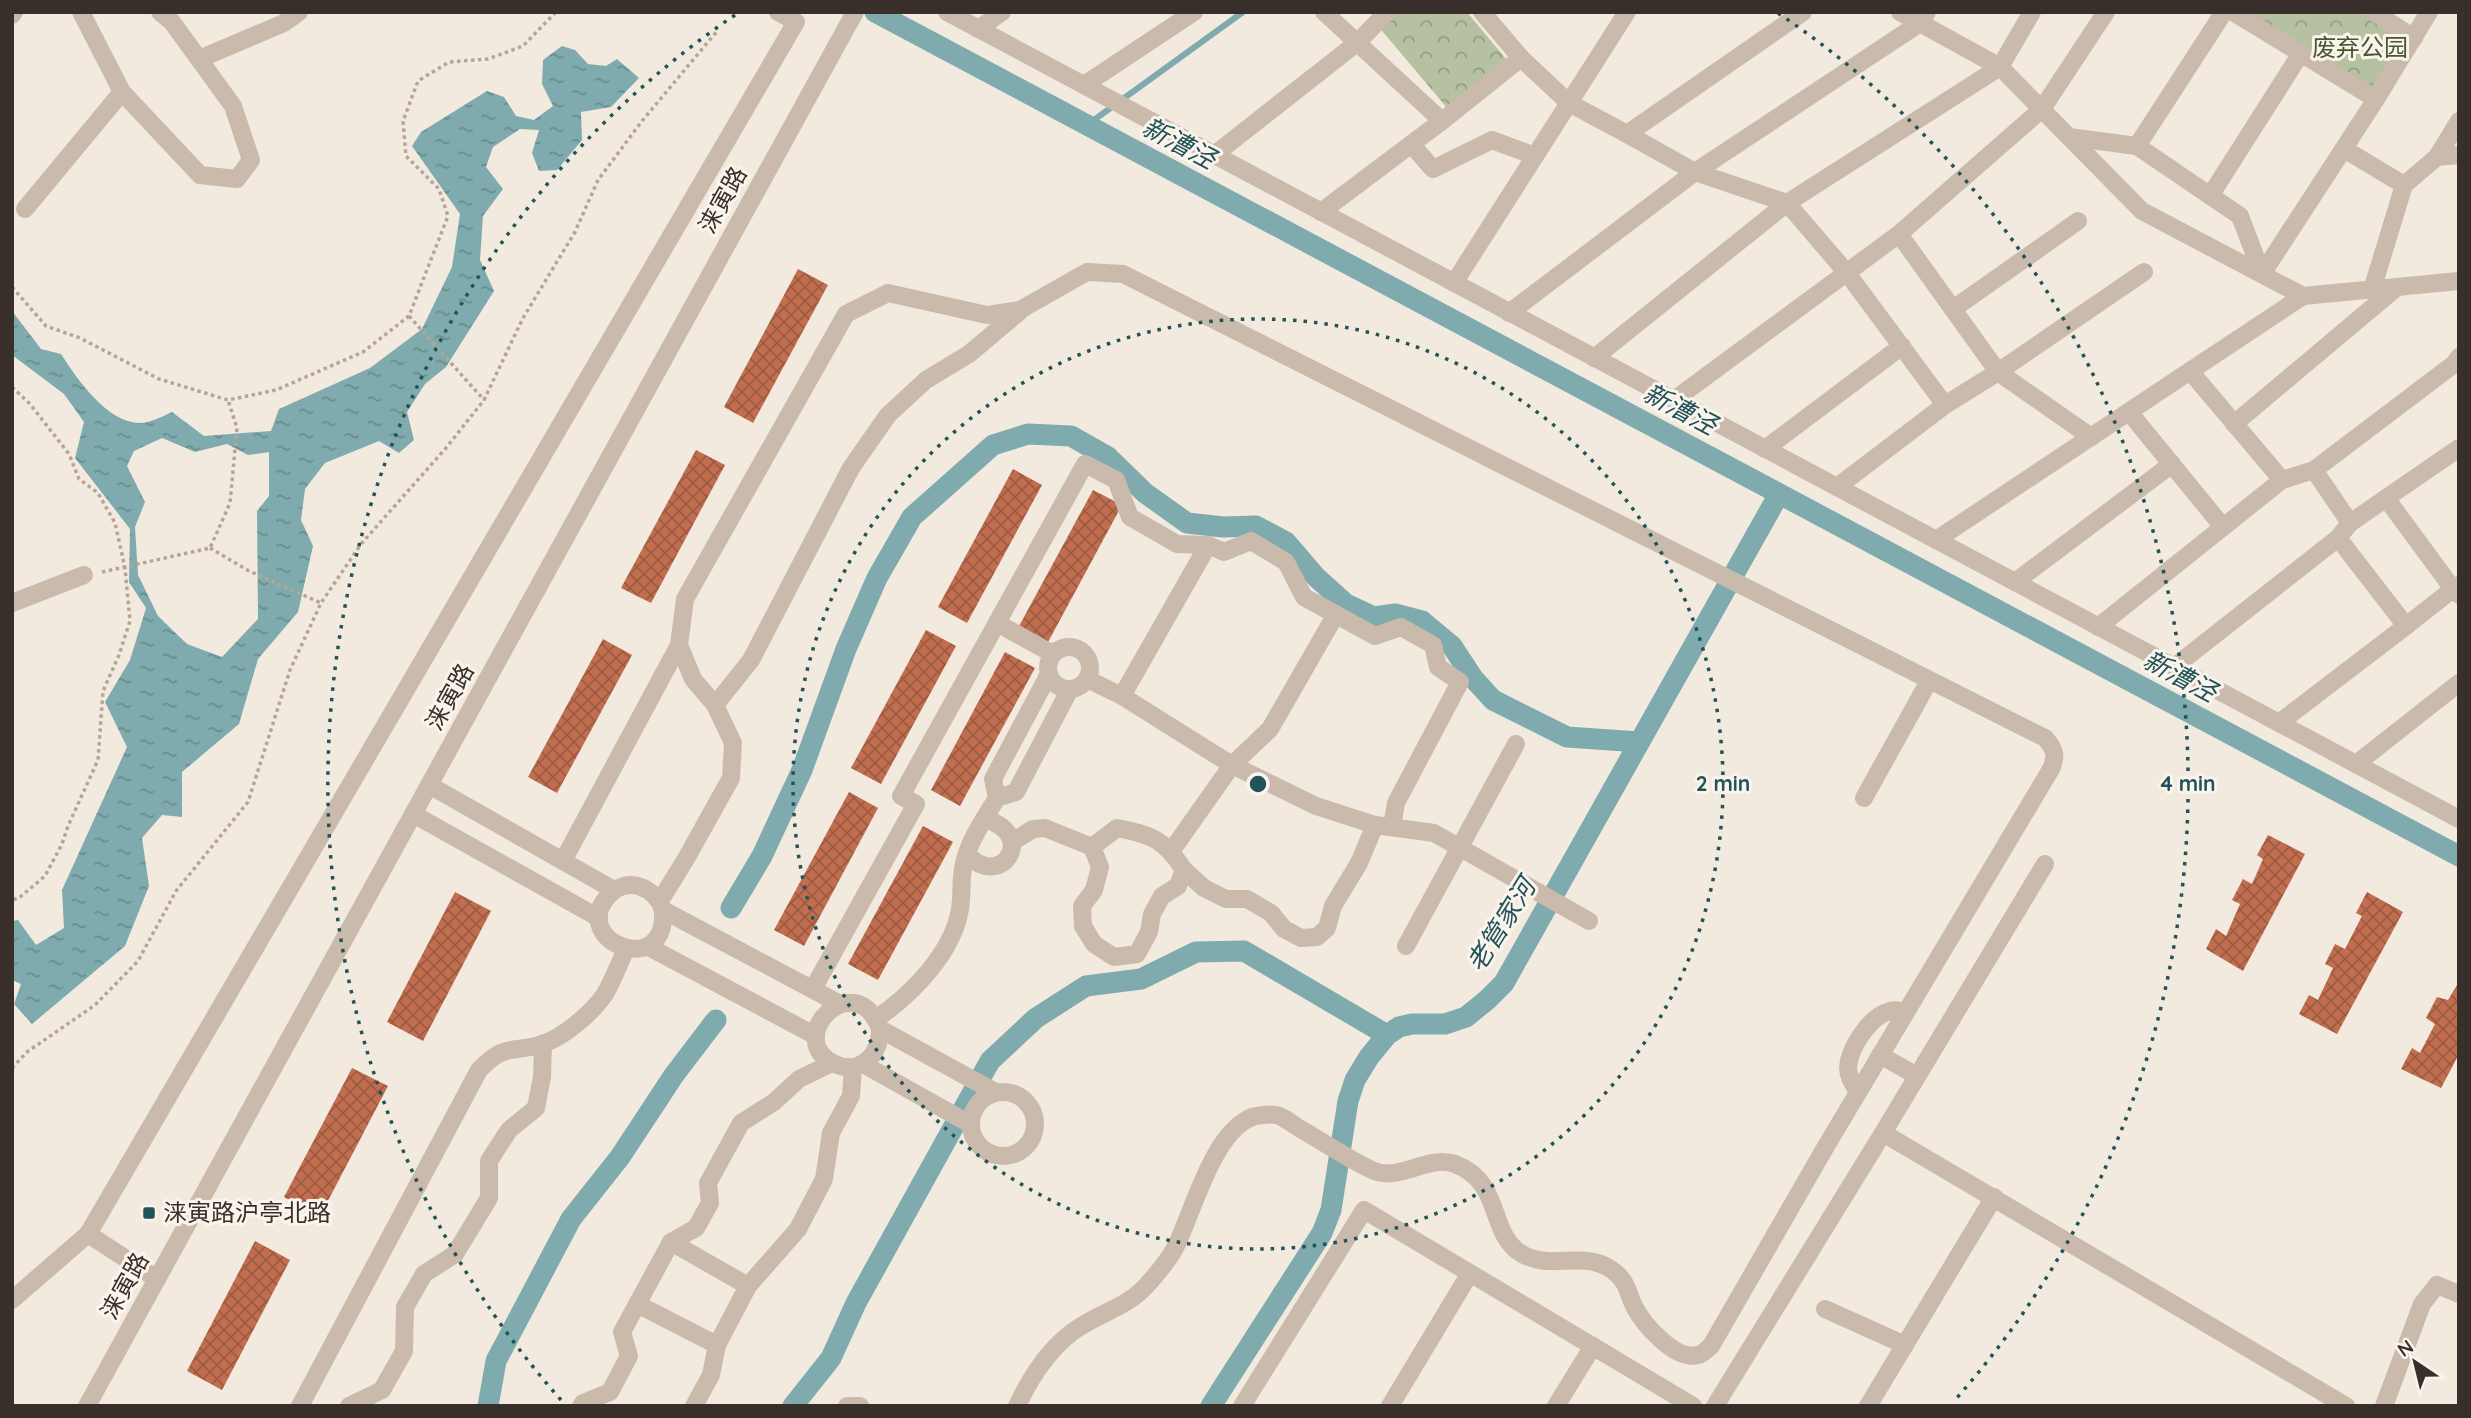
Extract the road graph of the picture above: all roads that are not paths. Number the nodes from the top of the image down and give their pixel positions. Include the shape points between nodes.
1 (81, 12) edge
2 (160, 12) edge
3 (299, 12) edge
4 (778, 12) edge
5 (947, 12) edge
6 (1002, 12) edge
7 (1194, 12) edge
8 (1325, 12) edge
9 (1387, 12) edge
10 (1482, 12) edge
11 (1627, 12) edge
12 (1803, 12) edge
13 (1900, 12) edge
14 (2032, 12) edge
15 (2106, 12) edge
16 (2224, 12) edge
17 (2233, 12) edge
18 (2374, 12) edge
19 (2429, 12) edge
20 (1923, 18) edge
21 (851, 19) edge
22 (1367, 20) edge
23 (978, 29) junction
24 (2414, 38) junction
25 (1358, 42) junction
26 (2301, 53) junction
27 (1521, 58) junction
28 (199, 59) junction
29 (2000, 67) junction
30 (1084, 85) junction
31 (122, 92) junction
32 (2376, 99) junction
33 (1569, 103) junction
34 (2042, 109) junction
35 (1442, 121) junction
36 (2459, 121) edge
37 (1627, 134) junction
38 (2069, 136) junction
39 (1411, 144) junction
40 (2137, 146) junction
41 (2344, 149) junction
42 (1214, 155) junction
43 (2459, 155) edge
44 (1535, 156) junction
45 (2437, 157) junction
46 (1695, 172) junction
47 (2404, 185) junction
48 (2210, 196) junction
49 (1787, 203) junction
50 (25, 209) dead end
51 (1321, 212) junction
52 (2078, 221) dead end
53 (1899, 233) junction
54 (2144, 272) dead end
55 (1847, 273) junction
56 (2262, 274) junction
57 (2459, 281) edge
58 (1454, 283) junction
59 (2397, 287) junction
60 (2372, 290) junction
61 (2303, 296) junction
62 (1953, 309) junction
63 (1020, 310) junction
64 (1510, 313) junction
65 (1902, 346) junction
66 (1594, 358) junction
67 (2457, 363) edge
68 (2190, 371) junction
69 (1998, 372) junction
70 (1674, 400) junction
71 (1945, 405) junction
72 (2129, 412) junction
73 (2234, 424) junction
74 (2091, 437) junction
75 (2459, 448) edge
76 (1765, 449) junction
77 (2172, 464) junction
78 (2314, 470) junction
79 (2282, 480) junction
80 (1837, 487) junction
81 (2386, 498) junction
82 (2350, 523) junction
83 (2223, 527) junction
84 (2338, 538) junction
85 (1936, 540) junction
86 (1208, 545) junction
87 (84, 575) road end
88 (2015, 582) junction
89 (2457, 590) edge
90 (12, 603) edge
91 (1336, 614) junction
92 (997, 623) junction
93 (2406, 625) junction
94 (2098, 627) junction
95 (679, 645) junction
96 (1054, 654) junction
97 (2174, 667) junction
98 (1049, 674) junction
99 (1087, 679) junction
100 (1929, 681) junction
101 (2459, 683) edge
102 (1070, 689) junction
103 (1122, 695) junction
104 (715, 705) junction
105 (1029, 711) junction
106 (1052, 723) junction
107 (2279, 723) junction
108 (1516, 744) dead end
109 (2356, 764) junction
110 (1232, 765) junction
111 (429, 785) junction
112 (997, 798) junction
113 (1864, 798) dead end
114 (413, 814) junction
115 (985, 819) junction
116 (2459, 819) edge
117 (1383, 826) junction
118 (1012, 842) junction
119 (1092, 847) junction
120 (1460, 847) junction
121 (1172, 850) junction
122 (967, 854) junction
123 (564, 861) junction
124 (2045, 864) dead end
125 (1184, 870) junction
126 (614, 890) junction
127 (662, 906) junction
128 (599, 918) junction
129 (1590, 921) dead end
130 (647, 946) junction
131 (1406, 946) dead end
132 (626, 949) junction
133 (813, 989) junction
134 (840, 1004) junction
135 (1906, 1012) junction
136 (878, 1024) junction
137 (816, 1036) junction
138 (543, 1044) junction
139 (1881, 1055) junction
140 (832, 1063) junction
141 (858, 1065) junction
142 (1917, 1076) junction
143 (995, 1092) junction
144 (1858, 1092) junction
145 (970, 1124) junction
146 (1883, 1133) junction
147 (1994, 1197) junction
148 (88, 1234) junction
149 (670, 1242) junction
150 (1470, 1273) junction
151 (157, 1279) junction
152 (748, 1286) junction
153 (2459, 1294) edge
154 (12, 1300) edge
155 (637, 1304) junction
156 (1825, 1309) dead end
157 (717, 1345) junction
158 (1905, 1345) junction
159 (1593, 1346) junction
160 (2341, 1405) edge
161 (88, 1406) edge
162 (300, 1406) edge
163 (349, 1406) edge
164 (581, 1406) edge
165 (694, 1406) edge
166 (847, 1406) edge
167 (860, 1406) edge
168 (1017, 1406) edge
169 (1242, 1406) edge
170 (1390, 1406) edge
171 (1556, 1406) edge
172 (1692, 1406) edge
173 (1715, 1406) edge
174 (1868, 1406) edge
175 (2384, 1406) edge

1 - 31 street
2 - 28 street
3 - 28 street via 284,23
4 - 148 street via 796,22
5 - 23 street
6 - 23 street
7 - 30 street
8 - 25 street
9 - 22 street
10 - 27 street
11 - 33 street
12 - 37 street
13 - 20 street
14 - 29 street
15 - 34 street
16 - 40 street
17 - 26 street
18 - 24 street
19 - 24 street
20 - 29 street
20 - 46 street
21 - 111 street, 涞寅路
22 - 25 street
23 - 30 street
24 - 32 street
25 - 35 street
25 - 42 street
26 - 32 street
26 - 48 street
27 - 33 street
27 - 35 street
28 - 31 street via 233,106 251,159 237,179 200,175
29 - 34 street
29 - 49 street
30 - 42 street
31 - 50 street
32 - 41 street
33 - 37 street
33 - 44 street
34 - 38 street
34 - 53 street
35 - 39 street
36 - 45 street
37 - 46 street
38 - 40 street
38 - 56 street via 2143,211
39 - 44 street via 1433,169 1492,140
39 - 51 street
40 - 48 street
41 - 47 street
41 - 56 street
42 - 51 street
43 - 45 street
44 - 58 street
45 - 47 street
46 - 49 street
46 - 64 street
47 - 60 street
48 - 56 street via 2239,216
49 - 55 street
49 - 66 street
51 - 58 street
52 - 62 street
53 - 55 street
53 - 62 street
54 - 69 street
55 - 65 street
55 - 70 street
56 - 61 street
57 - 59 street
58 - 64 street
59 - 60 street
59 - 73 street
60 - 61 street
61 - 68 street
62 - 69 street
63 - 95 street via 987,315 888,293 846,314 685,599
63 - 100 street via 1087,272 1123,274
63 - 104 street via 969,354 926,380 888,415 851,468 751,660
64 - 66 street
65 - 71 street
65 - 76 street
66 - 70 street
67 - 78 street
68 - 72 street
68 - 73 street
69 - 71 street
69 - 74 street
70 - 76 street
71 - 80 street
72 - 74 street
72 - 77 street
73 - 79 street
74 - 85 street
75 - 81 street
76 - 80 street
77 - 83 street
77 - 88 street
78 - 79 street
78 - 82 street
79 - 83 street
80 - 85 street
81 - 82 street
81 - 89 street
82 - 84 street
83 - 94 street
84 - 93 street
84 - 97 street
85 - 88 street
86 - 91 street via 1224,552 1251,541 1286,562 1304,597
86 - 92 street via 1177,544 1130,517 1116,480 1085,464
86 - 103 street
87 - 90 street
88 - 94 street
89 - 93 street
91 - 110 street via 1270,729
91 - 117 street via 1375,636 1401,628 1433,645 1438,667 1460,682
92 - 96 street
92 - 133 street via 901,796 916,804
93 - 107 street
94 - 97 street
95 - 104 street via 693,680
95 - 123 street
96 - 98 street
96 - 99 street via 1072,648 1084,654 1090,666
97 - 107 street
98 - 102 street via 1056,685
98 - 105 street
99 - 102 street
99 - 103 street
100 - 113 street
100 - 135 street via 2045,738 2056,759
101 - 109 street
102 - 106 street
103 - 110 street
104 - 127 street via 733,743 731,778
105 - 106 street
105 - 112 street via 993,779
106 - 112 street via 1016,792
107 - 109 street
108 - 120 street
109 - 116 street
110 - 117 street via 1315,806
110 - 121 street
111 - 114 street, 涞寅路
111 - 123 street
112 - 115 street
114 - 128 street
114 - 151 street, 涞寅路
115 - 118 street via 1007,830
115 - 122 street
117 - 120 street via 1434,833
117 - 125 street via 1333,906 1328,928 1317,937 1301,938 1247,899 1226,899 1203,888
118 - 119 street via 1045,828
118 - 122 street via 1010,854 1000,864 976,864
119 - 121 street via 1117,828 1148,835
119 - 125 street via 1100,867 1094,890 1082,906 1083,926 1094,944 1114,957 1137,954 1162,896 1178,886
120 - 129 street
120 - 131 street
121 - 125 street
122 - 136 street via 960,881 960,910 951,937 925,977
123 - 126 street
124 - 142 street
126 - 127 street via 644,887
126 - 128 street
127 - 130 street via 661,931
127 - 133 street
128 - 132 street via 607,938
130 - 132 street
130 - 137 street
132 - 138 street via 605,993 588,1014
133 - 134 street
134 - 136 street via 861,1005
134 - 137 street via 822,1016
135 - 139 street
135 - 144 street via 1890,1010 1875,1018 1856,1043 1848,1066
136 - 141 street via 878,1049
136 - 143 street
137 - 140 street via 818,1047
138 - 162 street via 509,1049 492,1056 479,1070
138 - 163 street via 536,1108 509,1130 489,1161 489,1198 455,1254 424,1274 404,1307 404,1351 382,1390
139 - 142 street
139 - 144 street
140 - 141 street
140 - 149 street via 799,1079 741,1123 708,1182 710,1203 696,1228
141 - 145 street
141 - 152 street via 851,1096 831,1133 824,1179 798,1229
142 - 146 street
143 - 145 street via 977,1104
143 - 145 street via 1016,1094 1031,1107 1035,1127 1026,1146 1008,1156 997,1156 978,1144
144 - 168 street via 1711,1346 1699,1355 1686,1356 1647,1326 1627,1285 1606,1266 1583,1260 1538,1261 1515,1248 1502,1232 1488,1192 1453,1163 1386,1174 1356,1162 1277,1115 1252,1116 1229,1132 1174,1251 1144,1289 1081,1325 1055,1348 1031,1376
146 - 147 street
146 - 173 street
147 - 158 street
147 - 160 street
148 - 151 street
148 - 154 street
149 - 152 street
149 - 155 street
150 - 159 street
150 - 169 street via 1364,1210
150 - 170 street
151 - 161 street, 涞寅路
152 - 157 street
153 - 175 street via 2437,1285 2422,1304
155 - 157 street
155 - 164 street via 622,1332 629,1356 610,1392
156 - 158 street
157 - 165 street via 711,1375
158 - 174 street
159 - 171 street
159 - 172 street
166 - 167 street

